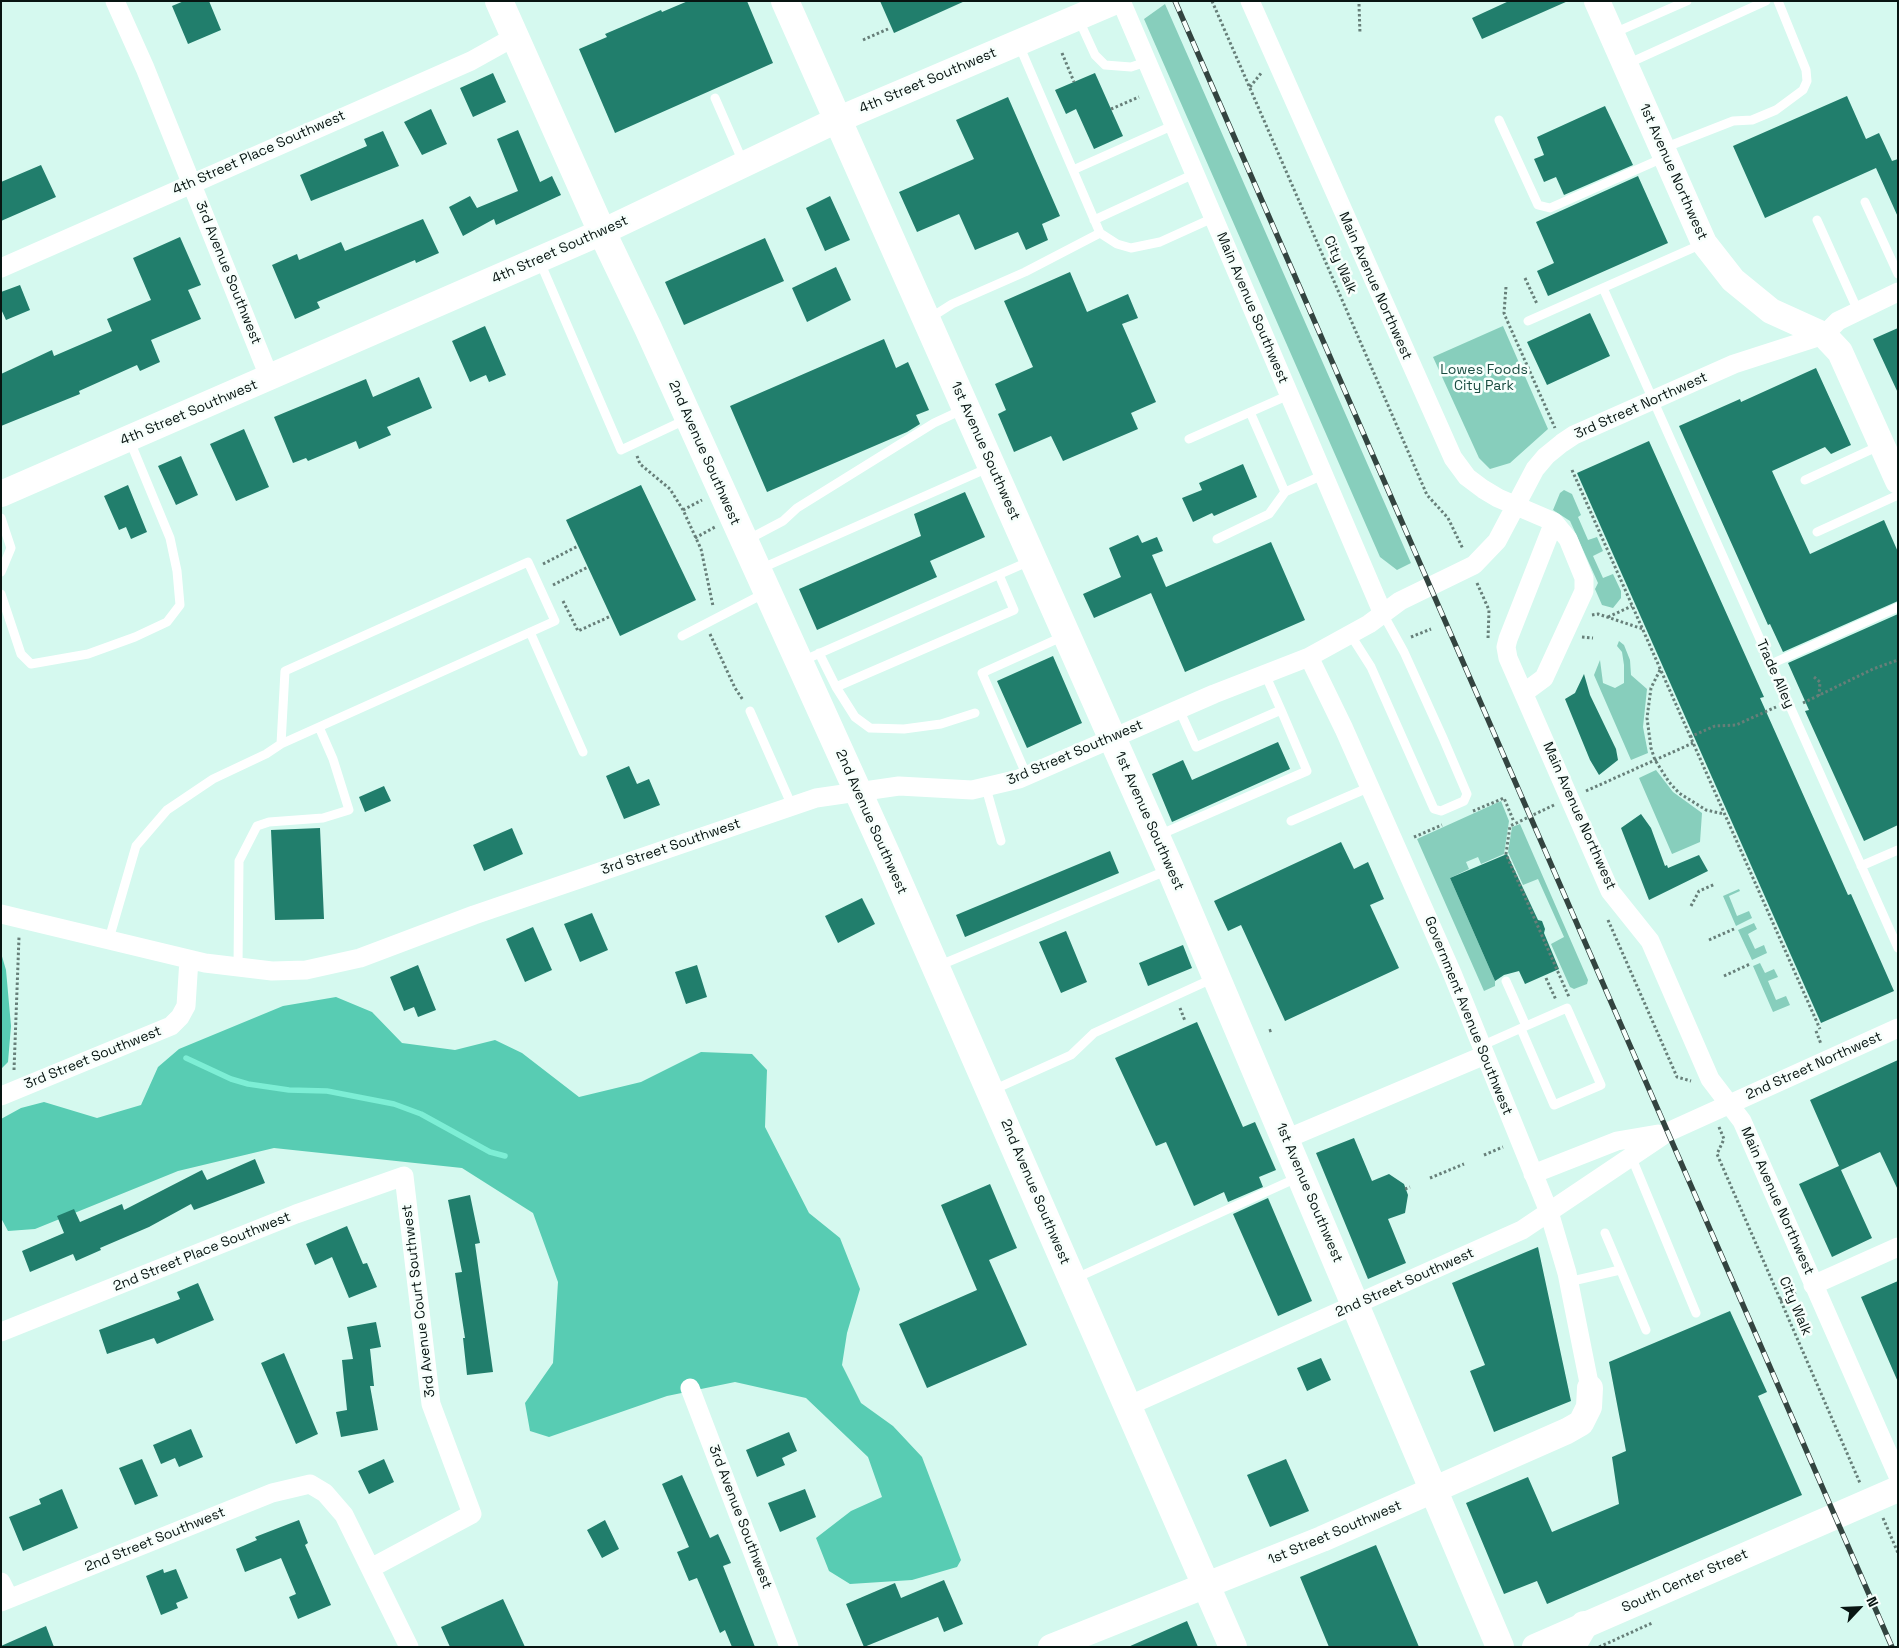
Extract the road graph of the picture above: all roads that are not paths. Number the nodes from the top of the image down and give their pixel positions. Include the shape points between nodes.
1 (116, 1) edge
2 (499, 1) edge
3 (785, 1) edge
4 (1116, 1) edge
5 (1121, 1) edge
6 (1250, 1) edge
7 (1597, 1) edge
8 (1687, 1) edge
9 (1766, 1) edge
10 (1778, 1) edge
11 (1078, 17) junction
12 (1612, 34) junction
13 (516, 36) junction
14 (1018, 43) junction
15 (1146, 62) junction
16 (1625, 65) junction
17 (715, 98) dead end
18 (837, 120) junction
19 (1499, 120) dead end
20 (1174, 126) junction
21 (1663, 154) junction
22 (744, 163) junction
23 (1073, 170) junction
24 (1194, 174) junction
25 (191, 183) junction
26 (1865, 202) dead end
27 (1213, 218) junction
28 (1094, 220) junction
29 (1817, 220) dead end
30 (602, 232) junction
31 (1100, 233) junction
32 (1704, 243) junction
33 (539, 260) junction
34 (1, 268) edge
35 (1898, 274) edge
36 (1604, 288) junction
37 (1898, 292) edge
38 (1858, 311) junction
39 (927, 319) junction
40 (1528, 321) dead end
41 (1824, 335) junction
42 (270, 378) junction
43 (1289, 395) junction
44 (1653, 399) junction
45 (966, 407) junction
46 (1250, 412) junction
47 (689, 418) junction
48 (129, 439) junction
49 (1189, 439) dead end
50 (1882, 445) junction
51 (992, 466) junction
52 (1323, 476) junction
53 (1805, 480) dead end
54 (1898, 481) edge
55 (1285, 492) junction
56 (1, 494) edge
57 (1898, 495) edge
58 (1515, 505) junction
59 (1, 518) edge
60 (1554, 522) junction
61 (1817, 532) dead end
62 (1217, 539) dead end
63 (744, 541) junction
64 (1033, 560) junction
65 (1, 572) edge
66 (999, 575) junction
67 (762, 581) junction
68 (1, 594) edge
69 (1898, 607) edge
70 (1383, 614) junction
71 (530, 632) junction
72 (1350, 634) junction
73 (682, 636) dead end
74 (1066, 636) junction
75 (1309, 657) junction
76 (809, 658) junction
77 (1771, 664) junction
78 (1266, 674) junction
79 (836, 687) junction
80 (1525, 692) junction
81 (1179, 709) junction
82 (1281, 710) junction
83 (750, 711) road end
84 (975, 713) dead end
85 (318, 727) junction
86 (1112, 739) junction
87 (280, 744) junction
88 (583, 752) dead end
89 (1027, 776) junction
90 (1370, 787) junction
91 (986, 788) junction
92 (857, 790) junction
93 (792, 806) junction
94 (1291, 821) dead end
95 (1156, 836) junction
96 (1001, 840) dead end
97 (1898, 850) edge
98 (1861, 866) junction
99 (1170, 868) junction
100 (1, 914) edge
101 (109, 939) junction
102 (1898, 948) edge
103 (189, 959) junction
104 (238, 967) junction
105 (936, 967) junction
106 (1217, 976) junction
107 (1506, 981) dead end
108 (1523, 1027) junction
109 (1898, 1028) edge
110 (1483, 1051) junction
111 (991, 1091) junction
112 (1, 1096) edge
113 (1730, 1105) junction
114 (1668, 1132) junction
115 (1286, 1139) junction
116 (1631, 1156) junction
117 (1533, 1174) junction
118 (404, 1176) joint
119 (1302, 1176) junction
120 (1550, 1212) junction
121 (1605, 1233) dead end
122 (1898, 1247) edge
123 (1620, 1270) junction
124 (1072, 1279) junction
125 (1568, 1282) junction
126 (1807, 1288) junction
127 (1356, 1306) junction
128 (1696, 1313) dead end
129 (1646, 1330) dead end
130 (1, 1332) edge
131 (690, 1388) dead end
132 (1590, 1388) joint
133 (1128, 1406) junction
134 (1898, 1476) edge
135 (1898, 1489) edge
136 (1433, 1492) junction
137 (371, 1568) junction
138 (1206, 1586) junction
139 (4, 1594) edge
140 (1578, 1636) edge
141 (409, 1647) edge
142 (789, 1647) edge
143 (1051, 1647) edge
144 (1234, 1647) edge
145 (1500, 1647) edge
146 (1535, 1647) edge

1 - 25 street, 3rd Avenue Southwest
2 - 13 main road, 2nd Avenue Southwest
3 - 18 main road, 1st Avenue Southwest
4 - 11 street, 4th Street Southwest
5 - 15 street, Main Avenue Southwest
6 - 58 street, Main Avenue Northwest via 1453,458 1467,477 1498,498
7 - 12 street, 1st Avenue Northwest
8 - 12 lane
9 - 16 lane
10 - 21 lane via 1806,70 1807,81 1803,90 1776,110 1752,120 1733,121
11 - 14 street, 4th Street Southwest
11 - 15 lane via 1095,55 1105,65 1131,67
12 - 16 street, 1st Avenue Northwest
13 - 25 street, 4th Street Place Southwest via 471,61
13 - 30 main road, 2nd Avenue Southwest
14 - 18 street, 4th Street Southwest
14 - 23 lane
15 - 20 street, Main Avenue Southwest
16 - 21 street, 1st Avenue Northwest
17 - 22 lane
18 - 22 street, 4th Street Southwest
18 - 39 main road, 1st Avenue Southwest
19 - 21 lane via 1538,205 1550,208
20 - 23 lane
20 - 24 street, Main Avenue Southwest
21 - 32 street, 1st Avenue Northwest
22 - 30 street, 4th Street Southwest
23 - 28 lane
24 - 27 street, Main Avenue Southwest
24 - 28 lane
25 - 34 street, 4th Street Place Southwest
25 - 42 street, 3rd Avenue Southwest
26 - 35 lane
27 - 31 lane via 1160,242 1131,248
27 - 43 street, Main Avenue Southwest
28 - 31 lane
29 - 38 lane
30 - 33 street, 4th Street Southwest
30 - 47 main road, 2nd Avenue Southwest
31 - 39 lane
32 - 36 lane
32 - 41 street, 1st Avenue Northwest via 1733,280 1771,312
33 - 42 street, 4th Street Southwest
33 - 47 lane via 621,450
36 - 40 lane
36 - 44 lane, Trade Alley
37 - 38 street, 3rd Street Northwest
38 - 41 street, 3rd Street Northwest via 1838,321
39 - 45 main road, 1st Avenue Southwest
41 - 44 street, 3rd Street Northwest via 1734,364
41 - 50 street, 1st Avenue Northwest via 1840,352
42 - 48 street, 4th Street Southwest
43 - 46 lane
43 - 52 street, Main Avenue Southwest
44 - 58 street, 3rd Street Northwest via 1562,443 1535,469
44 - 77 lane, Trade Alley
45 - 51 main road, 1st Avenue Southwest
45 - 63 lane via 934,423 797,508 783,521
46 - 49 lane
46 - 55 lane
47 - 63 main road, 2nd Avenue Southwest
48 - 56 street, 4th Street Southwest
48 - 68 lane via 170,538 178,571 180,605 167,622 88,654 31,664 21,654
50 - 53 lane
50 - 54 street, 1st Avenue Northwest
51 - 64 main road, 1st Avenue Southwest
51 - 67 lane
52 - 55 lane
52 - 70 street, Main Avenue Southwest
55 - 62 lane via 1269,514
57 - 61 lane
58 - 60 street, Main Avenue Northwest
58 - 70 street, 3rd Street Northwest via 1496,541 1474,565 1400,601
59 - 65 lane via 10,548
60 - 80 street, Main Avenue Northwest via 1506,647
60 - 80 street, Main Avenue Northwest via 1568,538 1584,578 1584,591 1544,678
63 - 67 main road, 2nd Avenue Southwest
64 - 66 lane
64 - 74 main road, 1st Avenue Southwest
66 - 76 lane
66 - 79 lane via 1014,610
67 - 73 lane via 711,621
67 - 76 main road, 2nd Avenue Southwest
69 - 77 lane
70 - 72 street, 3rd Street Southwest
70 - 72 lane via 1404,652 1467,794 1464,801 1441,811 1434,809 1371,667
71 - 85 lane
71 - 87 lane via 555,621 528,562 285,672
71 - 88 lane
72 - 75 street, 3rd Street Southwest
74 - 86 main road, 1st Avenue Southwest
74 - 89 lane via 982,673
75 - 78 street, 3rd Street Southwest
75 - 90 street, Government Avenue Southwest
76 - 79 lane
76 - 92 main road, 2nd Avenue Southwest
77 - 98 lane, Trade Alley
78 - 81 street, 3rd Street Southwest
78 - 82 lane
79 - 84 lane via 855,717 870,728 904,729
80 - 113 street, Main Avenue Northwest via 1610,891 1650,941 1710,1079
81 - 82 lane via 1196,747
81 - 86 street, 3rd Street Southwest
82 - 95 lane via 1307,771
83 - 93 lane
85 - 87 lane
85 - 104 lane via 349,810 323,818 269,822 257,826 239,861
86 - 89 street, 3rd Street Southwest
86 - 95 main road, 1st Avenue Southwest
87 - 101 lane via 213,779 166,810 136,846
89 - 91 street, 3rd Street Southwest
90 - 94 lane
90 - 110 street, Government Avenue Southwest
91 - 92 street, 3rd Street Southwest via 953,790 899,786
91 - 96 lane
92 - 93 street, 3rd Street Southwest
92 - 105 main road, 2nd Avenue Southwest
93 - 104 street, 3rd Street Southwest via 339,964 306,970
95 - 99 main road, 1st Avenue Southwest
97 - 98 lane
98 - 102 lane, Trade Alley
99 - 105 lane
99 - 106 main road, 1st Avenue Southwest
100 - 101 street
101 - 103 street
103 - 104 street, 3rd Street Southwest
103 - 112 street, 3rd Street Southwest via 186,1006 171,1026
105 - 111 main road, 2nd Avenue Southwest
106 - 111 lane via 1094,1033 1071,1055
106 - 115 main road, 1st Avenue Southwest
107 - 108 lane
108 - 108 lane via 1554,1105 1601,1085 1564,1010
108 - 110 lane
109 - 113 street, 2nd Street Northwest
110 - 115 street
110 - 117 street, Government Avenue Southwest
111 - 124 main road, 2nd Avenue Southwest
113 - 114 street, 2nd Street Southwest
113 - 126 street, Main Avenue Northwest via 1742,1121
114 - 116 street, 2nd Street Southwest
114 - 117 street, 2nd Street Southwest via 1617,1141
115 - 119 main road, 1st Avenue Southwest
116 - 120 street, 2nd Street Southwest
116 - 128 lane
117 - 120 street, Government Avenue Southwest
118 - 130 street, 2nd Street Place Southwest via 296,1214
118 - 137 street, 3rd Avenue Court Southwest via 431,1404 472,1514
119 - 124 lane
119 - 127 main road, 1st Avenue Southwest
120 - 125 street, Government Avenue Southwest
120 - 127 street, 2nd Street Southwest via 1522,1230
121 - 123 lane
122 - 126 street
123 - 125 lane
123 - 129 lane
124 - 133 main road, 2nd Avenue Southwest
125 - 132 street, Government Avenue Southwest
126 - 134 street, Main Avenue Northwest
127 - 133 street, 2nd Street Southwest
127 - 136 main road, 1st Avenue Southwest
131 - 142 street, 3rd Avenue Southwest
132 - 136 street, 1st Street Southwest via 1589,1407 1581,1423
133 - 138 main road, 2nd Avenue Southwest
135 - 140 street, South Center Street via 1835,1515
136 - 138 street, 1st Street Southwest
136 - 145 main road, 1st Avenue Southwest
137 - 139 street, 2nd Street Southwest via 338,1506 310,1484 272,1493
137 - 141 street
138 - 143 street, 1st Street Southwest
138 - 144 main road, 2nd Avenue Southwest
140 - 146 street, South Center Street

